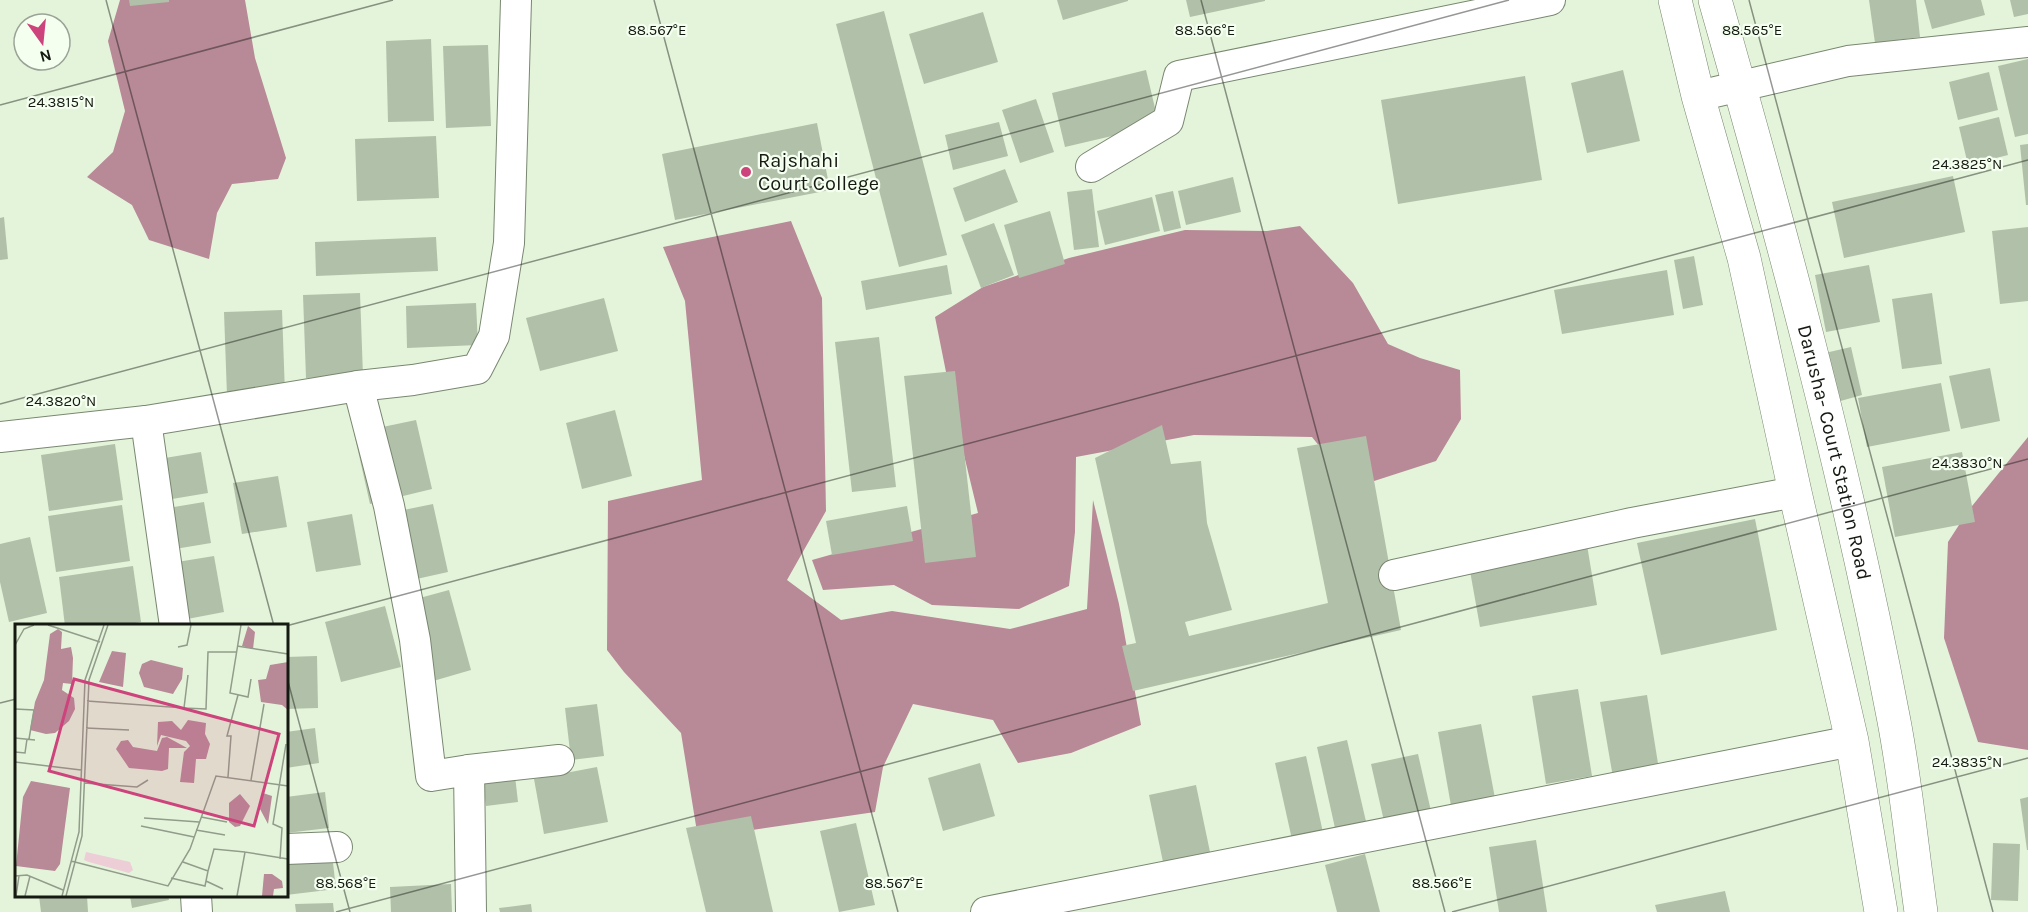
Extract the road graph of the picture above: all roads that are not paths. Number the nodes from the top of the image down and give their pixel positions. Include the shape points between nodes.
1 (516, 0) edge
2 (1550, 0) edge
3 (1675, 0) edge
4 (1715, 0) edge
5 (2028, 42) edge
6 (1740, 87) junction
7 (1698, 96) junction
8 (1091, 167) dead end
9 (358, 386) junction
10 (146, 422) junction
11 (0, 437) edge
12 (1795, 492) junction
13 (1394, 575) dead end
14 (175, 624) edge
15 (1852, 741) junction
16 (559, 760) dead end
17 (469, 770) junction
18 (337, 847) dead end
19 (288, 849) edge
20 (196, 897) edge
21 (197, 912) edge
22 (471, 912) edge
23 (986, 912) edge
24 (1881, 912) edge
25 (1921, 912) edge

1 - 9 street via 509,243 494,336 477,369
2 - 8 street via 1179,76 1168,121
3 - 7 street
4 - 6 street, Darusha- Court Station Road
5 - 6 street via 1848,62
6 - 7 street
6 - 25 street, Darusha- Court Station Road via 1846,492 1895,723
7 - 12 street via 1744,258
9 - 10 street
9 - 17 street via 389,506 415,640 431,777
10 - 11 street
10 - 14 street
12 - 13 street
12 - 15 street
15 - 23 street
15 - 24 street
16 - 17 street
17 - 22 street
18 - 19 street
20 - 21 street

